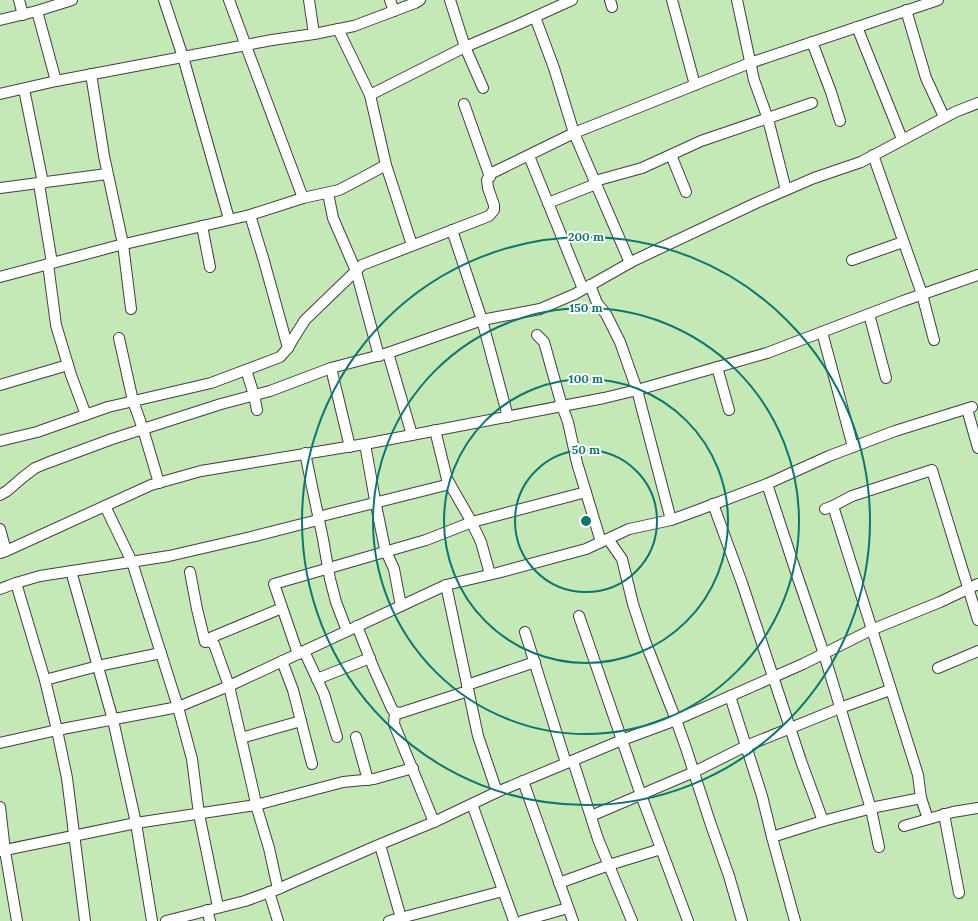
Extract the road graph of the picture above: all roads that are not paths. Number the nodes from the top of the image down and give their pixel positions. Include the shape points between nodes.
1 (20, 0) edge
2 (72, 0) edge
3 (164, 0) edge
4 (229, 0) edge
5 (309, 0) edge
6 (390, 0) edge
7 (420, 0) edge
8 (450, 0) edge
9 (572, 0) edge
10 (672, 0) edge
11 (737, 0) edge
12 (938, 0) edge
13 (906, 10) junction
14 (37, 11) junction
15 (394, 11) junction
16 (23, 15) junction
17 (535, 17) junction
18 (0, 20) edge
19 (857, 27) junction
20 (338, 29) junction
21 (314, 34) junction
22 (812, 42) junction
23 (246, 46) junction
24 (465, 46) junction
25 (183, 57) junction
26 (750, 63) junction
27 (91, 74) junction
28 (56, 80) junction
29 (695, 85) junction
30 (24, 88) junction
31 (483, 88) dead end
32 (0, 94) edge
33 (370, 94) junction
34 (978, 102) edge
35 (812, 103) dead end
36 (464, 104) dead end
37 (768, 118) junction
38 (944, 118) junction
39 (840, 121) dead end
40 (574, 133) junction
41 (902, 139) junction
42 (671, 155) junction
43 (873, 155) junction
44 (529, 156) junction
45 (386, 165) junction
46 (107, 174) junction
47 (490, 177) junction
48 (41, 183) junction
49 (596, 183) junction
50 (0, 188) edge
51 (786, 190) junction
52 (686, 192) dead end
53 (328, 193) junction
54 (303, 198) junction
55 (548, 203) junction
56 (250, 215) junction
57 (229, 219) junction
58 (202, 226) junction
59 (452, 230) junction
60 (903, 242) junction
61 (123, 244) junction
62 (412, 245) junction
63 (852, 260) dead end
64 (50, 263) junction
65 (630, 263) junction
66 (210, 267) dead end
67 (356, 271) junction
68 (978, 275) edge
69 (0, 276) edge
70 (586, 287) junction
71 (922, 294) junction
72 (131, 309) dead end
73 (869, 314) junction
74 (482, 320) junction
75 (822, 332) junction
76 (537, 335) dead end
77 (119, 338) dead end
78 (934, 340) dead end
79 (288, 348) junction
80 (383, 354) junction
81 (68, 365) junction
82 (717, 367) junction
83 (331, 368) junction
84 (246, 370) junction
85 (886, 378) dead end
86 (0, 385) edge
87 (637, 390) junction
88 (254, 395) junction
89 (133, 401) junction
90 (562, 406) junction
91 (257, 410) dead end
92 (729, 410) dead end
93 (86, 415) junction
94 (508, 416) junction
95 (143, 429) junction
96 (434, 430) junction
97 (412, 435) junction
98 (0, 441) edge
99 (365, 444) junction
100 (350, 447) junction
101 (853, 447) junction
102 (978, 448) edge
103 (305, 454) junction
104 (159, 483) junction
105 (450, 484) junction
106 (767, 484) junction
107 (586, 492) junction
108 (0, 495) edge
109 (376, 503) junction
110 (713, 504) junction
111 (105, 506) junction
112 (318, 519) junction
113 (671, 520) junction
114 (472, 522) junction
115 (0, 529) edge
116 (605, 540) junction
117 (3, 552) edge
118 (387, 552) junction
119 (132, 562) junction
120 (328, 569) junction
121 (71, 571) junction
122 (190, 572) dead end
123 (490, 574) junction
124 (16, 583) junction
125 (978, 584) edge
126 (446, 585) junction
127 (0, 589) edge
128 (968, 589) junction
129 (401, 606) junction
130 (282, 608) junction
131 (579, 616) dead end
132 (978, 620) edge
133 (357, 626) junction
134 (871, 630) junction
135 (346, 631) junction
136 (525, 632) dead end
137 (204, 640) junction
138 (978, 651) edge
139 (301, 652) junction
140 (161, 653) junction
141 (824, 654) junction
142 (370, 658) junction
143 (282, 661) junction
144 (535, 662) junction
145 (98, 666) junction
146 (938, 668) dead end
147 (773, 677) junction
148 (317, 679) junction
149 (45, 680) junction
150 (229, 686) junction
151 (467, 688) junction
152 (890, 690) junction
153 (730, 696) junction
154 (178, 707) junction
155 (840, 708) junction
156 (395, 712) junction
157 (113, 720) junction
158 (676, 720) junction
159 (301, 721) junction
160 (790, 728) junction
161 (57, 730) junction
162 (337, 737) dead end
163 (241, 738) junction
164 (356, 738) dead end
165 (622, 740) junction
166 (0, 742) edge
167 (746, 746) junction
168 (570, 762) junction
169 (312, 764) dead end
170 (413, 768) junction
171 (694, 772) junction
172 (368, 780) junction
173 (523, 781) junction
174 (497, 792) junction
175 (641, 795) junction
176 (921, 798) junction
177 (472, 804) junction
178 (256, 805) junction
179 (0, 807) edge
180 (978, 808) edge
181 (871, 809) junction
182 (199, 814) junction
183 (944, 814) junction
184 (591, 816) junction
185 (928, 819) junction
186 (823, 821) junction
187 (434, 822) junction
188 (136, 823) junction
189 (904, 826) dead end
190 (74, 837) junction
191 (772, 837) junction
192 (380, 845) junction
193 (879, 847) dead end
194 (661, 849) junction
195 (2, 851) edge
196 (609, 865) junction
197 (559, 883) junction
198 (274, 890) junction
199 (503, 891) junction
200 (959, 893) dead end
201 (218, 907) junction
202 (568, 908) junction
203 (207, 910) junction
204 (397, 920) edge
205 (17, 921) edge
206 (86, 921) edge
207 (152, 921) edge
208 (166, 921) edge
209 (210, 921) edge
210 (278, 921) edge
211 (515, 921) edge
212 (573, 921) edge
213 (632, 921) edge
214 (688, 921) edge
215 (742, 921) edge
216 (796, 921) edge

1 - 16 street
2 - 14 street
3 - 25 street
4 - 23 street
5 - 21 street
6 - 15 street
7 - 15 street
8 - 24 street
9 - 17 street
10 - 29 street
11 - 26 street
12 - 13 street
13 - 19 street
13 - 38 street via 926,78
14 - 16 street
14 - 28 street
15 - 20 street via 354,26
16 - 18 street
17 - 24 street
17 - 40 street
19 - 22 street
19 - 41 street
20 - 21 street
20 - 33 street
21 - 23 street
22 - 26 street
22 - 39 street
23 - 25 street
23 - 54 street
24 - 31 street
24 - 33 street
25 - 27 street
25 - 57 street
26 - 29 street
26 - 37 street
27 - 28 street
27 - 46 street
28 - 30 street
29 - 40 street
30 - 32 street
30 - 48 street
33 - 45 street
34 - 38 street
35 - 37 street
36 - 47 street
37 - 42 street via 701,141
37 - 51 street
38 - 41 street
40 - 44 street
40 - 49 street
41 - 43 street
42 - 49 street via 642,168
42 - 52 street
43 - 51 street via 861,162
43 - 60 street
44 - 47 street via 492,173
44 - 55 street
45 - 53 street via 339,190
45 - 62 street
46 - 48 street
46 - 61 street
47 - 59 street via 487,180 494,210 489,216
48 - 50 street
48 - 64 street
49 - 55 street
49 - 65 street
51 - 65 street
53 - 54 street
53 - 67 street via 333,218
54 - 56 street
55 - 70 street
56 - 57 street
56 - 79 street
57 - 58 street
58 - 61 street
58 - 66 street
59 - 62 street
59 - 74 street
60 - 63 street
60 - 71 street
61 - 64 street
61 - 72 street
62 - 67 street via 362,265
64 - 69 street
64 - 81 street via 56,325
65 - 70 street
67 - 79 street via 305,320
67 - 80 street
68 - 71 street
70 - 74 street via 540,309
70 - 87 street via 606,314 620,342
71 - 73 street
71 - 78 street
73 - 75 street
73 - 85 street
74 - 80 street
74 - 94 street
75 - 82 street
75 - 101 street
76 - 90 street via 544,342
77 - 89 street
79 - 84 street via 280,357
80 - 83 street
80 - 97 street
81 - 86 street
81 - 93 street
82 - 87 street
82 - 92 street
83 - 88 street
83 - 100 street
84 - 88 street
84 - 89 street via 211,383
87 - 90 street
87 - 113 street
88 - 91 street
88 - 95 street
89 - 93 street
89 - 95 street
90 - 94 street
90 - 107 street
93 - 98 street via 37,432
94 - 96 street
95 - 104 street
95 - 108 street via 35,468
96 - 97 street
96 - 105 street
97 - 99 street
99 - 100 street
99 - 109 street
100 - 103 street
101 - 102 street via 970,408
101 - 106 street
103 - 104 street via 201,471
103 - 112 street
104 - 111 street
105 - 109 street
105 - 114 street
106 - 110 street
106 - 141 street
107 - 114 street
107 - 116 street
109 - 112 street
109 - 118 street
110 - 113 street
110 - 147 street
111 - 117 street
111 - 119 street
112 - 119 street via 191,551
112 - 120 street
113 - 116 street via 629,529
114 - 118 street
114 - 123 street
115 - 117 street
116 - 123 street via 586,549
116 - 158 street via 622,559 645,641
118 - 120 street
118 - 129 street via 394,569
119 - 121 street
119 - 140 street
120 - 130 street via 274,584
120 - 135 street
121 - 124 street
121 - 145 street
122 - 137 street
123 - 126 street
124 - 127 street
124 - 149 street
125 - 128 street
126 - 129 street
126 - 151 street
128 - 132 street
128 - 134 street
128 - 134 street via 932,470 852,496 829,508
129 - 133 street
130 - 137 street
130 - 139 street
131 - 165 street
133 - 135 street
133 - 142 street
134 - 141 street
134 - 152 street
135 - 139 street
136 - 144 street
137 - 150 street via 214,644
138 - 146 street
139 - 143 street
139 - 148 street
140 - 145 street
140 - 154 street
141 - 147 street
141 - 155 street
142 - 148 street
142 - 156 street
143 - 150 street
143 - 159 street
144 - 151 street
144 - 168 street
145 - 149 street
145 - 157 street
147 - 153 street
147 - 160 street
148 - 162 street
149 - 161 street
150 - 154 street
150 - 163 street
151 - 156 street via 400,714
151 - 174 street via 478,736
152 - 155 street
152 - 176 street via 918,775
153 - 158 street
153 - 167 street
154 - 157 street
154 - 182 street via 192,759
155 - 160 street
155 - 181 street
156 - 170 street via 394,724
157 - 161 street
157 - 188 street
158 - 165 street
158 - 171 street
159 - 163 street
159 - 169 street
160 - 167 street
160 - 186 street
161 - 166 street
161 - 190 street via 67,778
163 - 178 street
164 - 172 street
165 - 168 street
165 - 175 street
167 - 171 street
167 - 191 street
168 - 173 street
168 - 184 street
170 - 172 street
170 - 187 street
171 - 175 street
171 - 215 street
172 - 178 street via 342,782
173 - 174 street
173 - 197 street
174 - 177 street
175 - 184 street
175 - 194 street
176 - 181 street
176 - 185 street
177 - 187 street
177 - 199 street
178 - 182 street
178 - 198 street via 269,848
179 - 195 street
180 - 183 street
181 - 186 street
181 - 193 street
182 - 188 street
182 - 201 street
183 - 185 street
183 - 200 street
184 - 196 street
185 - 189 street
186 - 191 street
187 - 192 street
188 - 190 street
188 - 207 street
190 - 195 street
190 - 206 street
191 - 216 street
192 - 198 street
192 - 204 street
194 - 196 street
194 - 214 street
195 - 205 street
196 - 197 street
196 - 213 street
197 - 202 street
198 - 201 street
198 - 210 street
199 - 204 street
199 - 211 street
201 - 203 street
202 - 211 street
202 - 212 street
203 - 208 street
203 - 209 street

